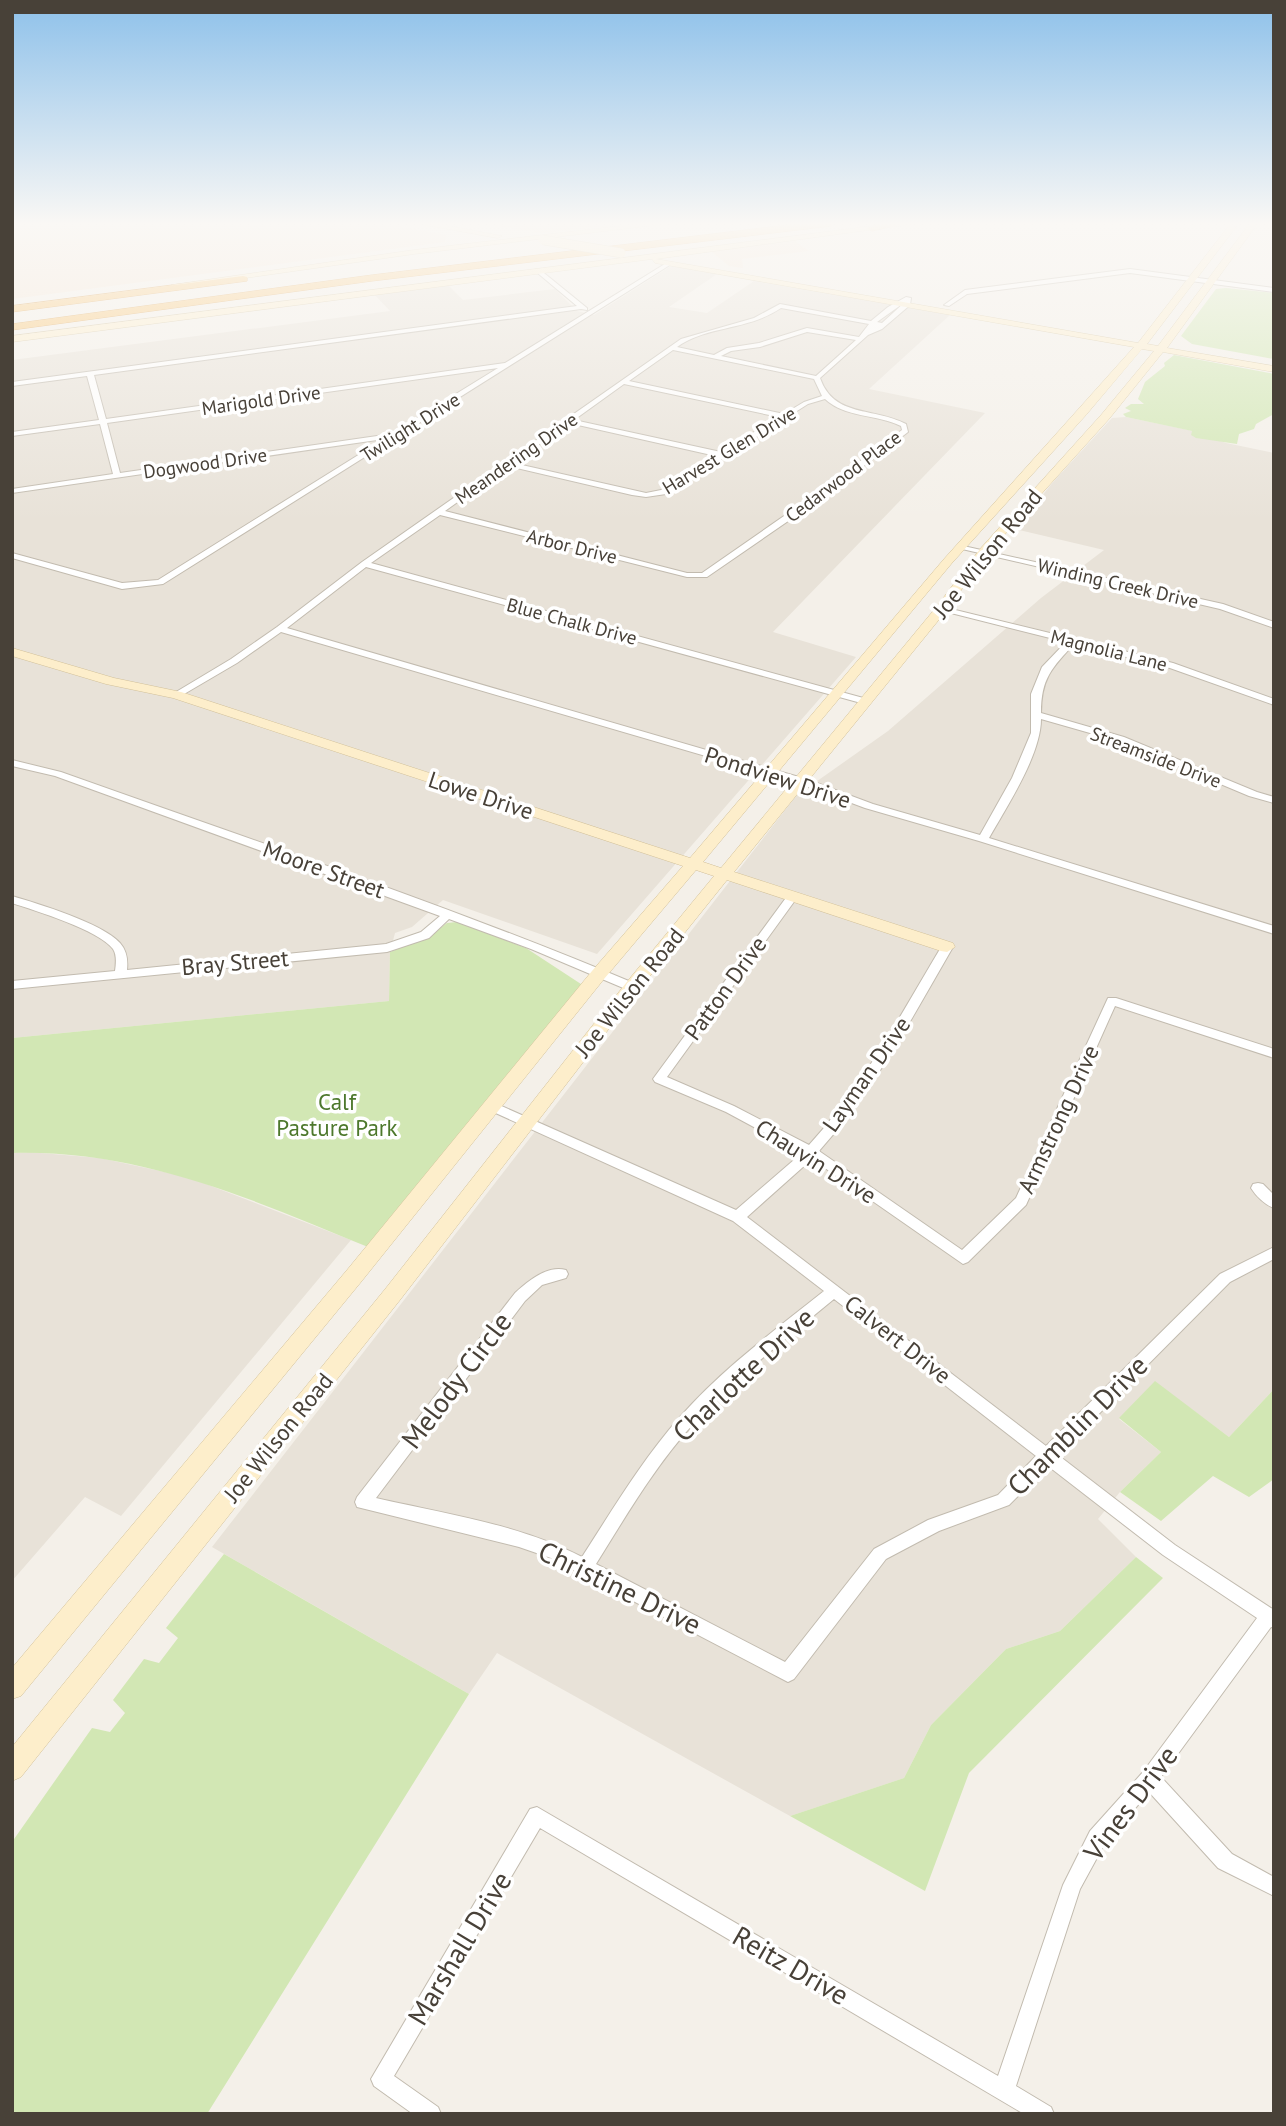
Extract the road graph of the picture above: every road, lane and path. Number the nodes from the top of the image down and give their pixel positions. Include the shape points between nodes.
1 (49, 322) edge
2 (140, 322) edge
3 (467, 322) edge
4 (579, 322) edge
5 (754, 322) edge
6 (870, 322) edge
7 (887, 322) edge
8 (1033, 322) edge
9 (1041, 322) edge
10 (1158, 322) edge
11 (1182, 322) edge
12 (874, 323) junction
13 (884, 325) junction
14 (12, 327) edge
15 (864, 337) junction
16 (12, 339) edge
17 (1143, 341) junction
18 (1164, 345) junction
19 (672, 348) junction
20 (715, 357) junction
21 (1274, 363) edge
22 (510, 364) junction
23 (1274, 369) edge
24 (90, 373) junction
25 (817, 378) junction
26 (623, 382) junction
27 (12, 384) edge
28 (825, 397) junction
29 (784, 416) junction
30 (103, 421) junction
31 (568, 421) junction
32 (12, 434) edge
33 (398, 434) junction
34 (723, 455) junction
35 (508, 464) junction
36 (117, 475) junction
37 (12, 491) edge
38 (439, 512) junction
39 (962, 547) junction
40 (984, 551) junction
41 (12, 555) edge
42 (365, 564) junction
43 (705, 575) joint
44 (942, 608) junction
45 (1274, 625) edge
46 (280, 629) junction
47 (1072, 641) junction
48 (12, 652) edge
49 (835, 694) junction
50 (176, 695) junction
51 (864, 701) junction
52 (1274, 702) edge
53 (1038, 715) junction
54 (12, 763) edge
55 (772, 772) junction
56 (802, 781) junction
57 (1274, 800) edge
58 (983, 839) junction
59 (691, 864) junction
60 (723, 875) junction
61 (792, 897) junction
62 (12, 899) edge
63 (448, 914) junction
64 (1274, 930) edge
65 (947, 947) joint
66 (121, 973) junction
67 (598, 975) junction
68 (12, 985) edge
69 (632, 987) junction
70 (1274, 1054) edge
71 (659, 1079) joint
72 (493, 1107) junction
73 (527, 1122) junction
74 (811, 1152) junction
75 (1258, 1188) dead end
76 (1274, 1203) edge
77 (738, 1217) junction
78 (1274, 1252) edge
79 (963, 1258) joint
80 (561, 1274) dead end
81 (835, 1290) junction
82 (1048, 1455) junction
83 (363, 1502) joint
84 (585, 1566) junction
85 (1271, 1618) edge
86 (788, 1672) joint
87 (12, 1687) edge
88 (12, 1768) edge
89 (1149, 1778) junction
90 (537, 1816) joint
91 (1274, 1887) edge
92 (1004, 2090) junction
93 (431, 2114) edge
94 (1044, 2114) edge

1 - 14 highway
2 - 16 main road
3 - 24 street
4 - 22 street, Twilight Drive
5 - 19 street, Meandering Drive via 702,332
6 - 12 street, Meandering Drive
7 - 13 street
8 - 17 main road
9 - 17 main road
10 - 17 main road, Joe Wilson Road
11 - 18 main road, Joe Wilson Road
12 - 13 street, Meandering Drive
12 - 15 street
13 - 15 street
15 - 20 street via 807,330 729,349
15 - 25 street
17 - 18 main road
17 - 39 main road, Joe Wilson Road
18 - 21 main road
18 - 23 main road
18 - 40 main road, Joe Wilson Road
19 - 20 street
19 - 26 street, Meandering Drive
20 - 25 street
22 - 30 street, Marigold Drive
22 - 33 street, Twilight Drive
24 - 27 street
24 - 30 street
25 - 28 street
26 - 29 street
26 - 31 street, Meandering Drive
28 - 29 street, Harvest Glen Drive
28 - 43 street, Cedarwood Place via 845,408 895,420 906,431
29 - 34 street, Harvest Glen Drive
30 - 32 street, Marigold Drive
30 - 36 street
31 - 34 street
31 - 35 street, Meandering Drive
33 - 36 street, Dogwood Drive
33 - 41 street, Twilight Drive via 168,578 148,585 122,586
34 - 35 street, Harvest Glen Drive via 663,492 646,495
35 - 38 street, Meandering Drive
36 - 37 street, Dogwood Drive
38 - 42 street, Meandering Drive
38 - 43 street, Arbor Drive via 687,575
39 - 40 street, Winding Creek Drive
39 - 49 main road, Joe Wilson Road
40 - 44 main road, Joe Wilson Road
40 - 45 street, Winding Creek Drive via 1223,607
42 - 46 street, Meandering Drive
42 - 49 street, Blue Chalk Drive
44 - 47 street, Magnolia Lane
44 - 51 main road, Joe Wilson Road
46 - 50 street, Meandering Drive
46 - 55 street, Pondview Drive
47 - 52 street, Magnolia Lane via 1170,665
47 - 53 street via 1047,667 1036,694
48 - 50 main road, Lowe Drive
49 - 51 street, Blue Chalk Drive
49 - 55 main road, Joe Wilson Road
50 - 59 main road, Lowe Drive
51 - 56 main road, Joe Wilson Road
53 - 57 street, Streamside Drive via 1121,740
53 - 58 street via 1036,733 1017,778
54 - 63 street, Moore Street via 58,774
55 - 56 street, Pondview Drive
55 - 59 main road, Joe Wilson Road
56 - 58 street, Pondview Drive
56 - 60 main road, Joe Wilson Road
58 - 64 street, Pondview Drive
59 - 60 main road, Lowe Drive
59 - 67 main road, Joe Wilson Road
60 - 61 main road, Lowe Drive
60 - 69 main road, Joe Wilson Road
61 - 65 main road, Lowe Drive
61 - 71 street, Patton Drive
62 - 66 street via 103,936 120,953
63 - 66 street, Bray Street via 425,935 387,948
63 - 67 street, Moore Street
65 - 74 street, Layman Drive via 893,1041
66 - 68 street, Bray Street
67 - 69 street, Moore Street
67 - 72 main road, Joe Wilson Road
69 - 73 main road, Joe Wilson Road
70 - 79 street, Armstrong Drive via 1112,1001 1021,1201
71 - 74 street, Chauvin Drive
72 - 73 street, Calvert Drive
72 - 87 main road, Joe Wilson Road
73 - 77 street, Calvert Drive
73 - 88 main road, Joe Wilson Road
74 - 77 street, Layman Drive
74 - 79 street, Chauvin Drive
75 - 76 street
77 - 81 street, Calvert Drive
78 - 82 street, Chamblin Drive via 1225,1278
80 - 83 street, Melody Circle via 537,1282 520,1297
81 - 82 street, Calvert Drive
81 - 84 street, Charlotte Drive via 686,1421 645,1472
82 - 85 street, Calvert Drive via 1169,1550
82 - 86 street, Chamblin Drive via 1003,1500 934,1525 880,1554
83 - 84 street, Christine Drive via 519,1539
84 - 86 street, Christine Drive
85 - 89 street, Vines Drive
89 - 91 street via 1225,1861
89 - 92 street, Vines Drive via 1097,1838 1072,1885
90 - 92 street, Reitz Drive
90 - 93 street, Marshall Drive via 381,2079
92 - 94 street, Reitz Drive

